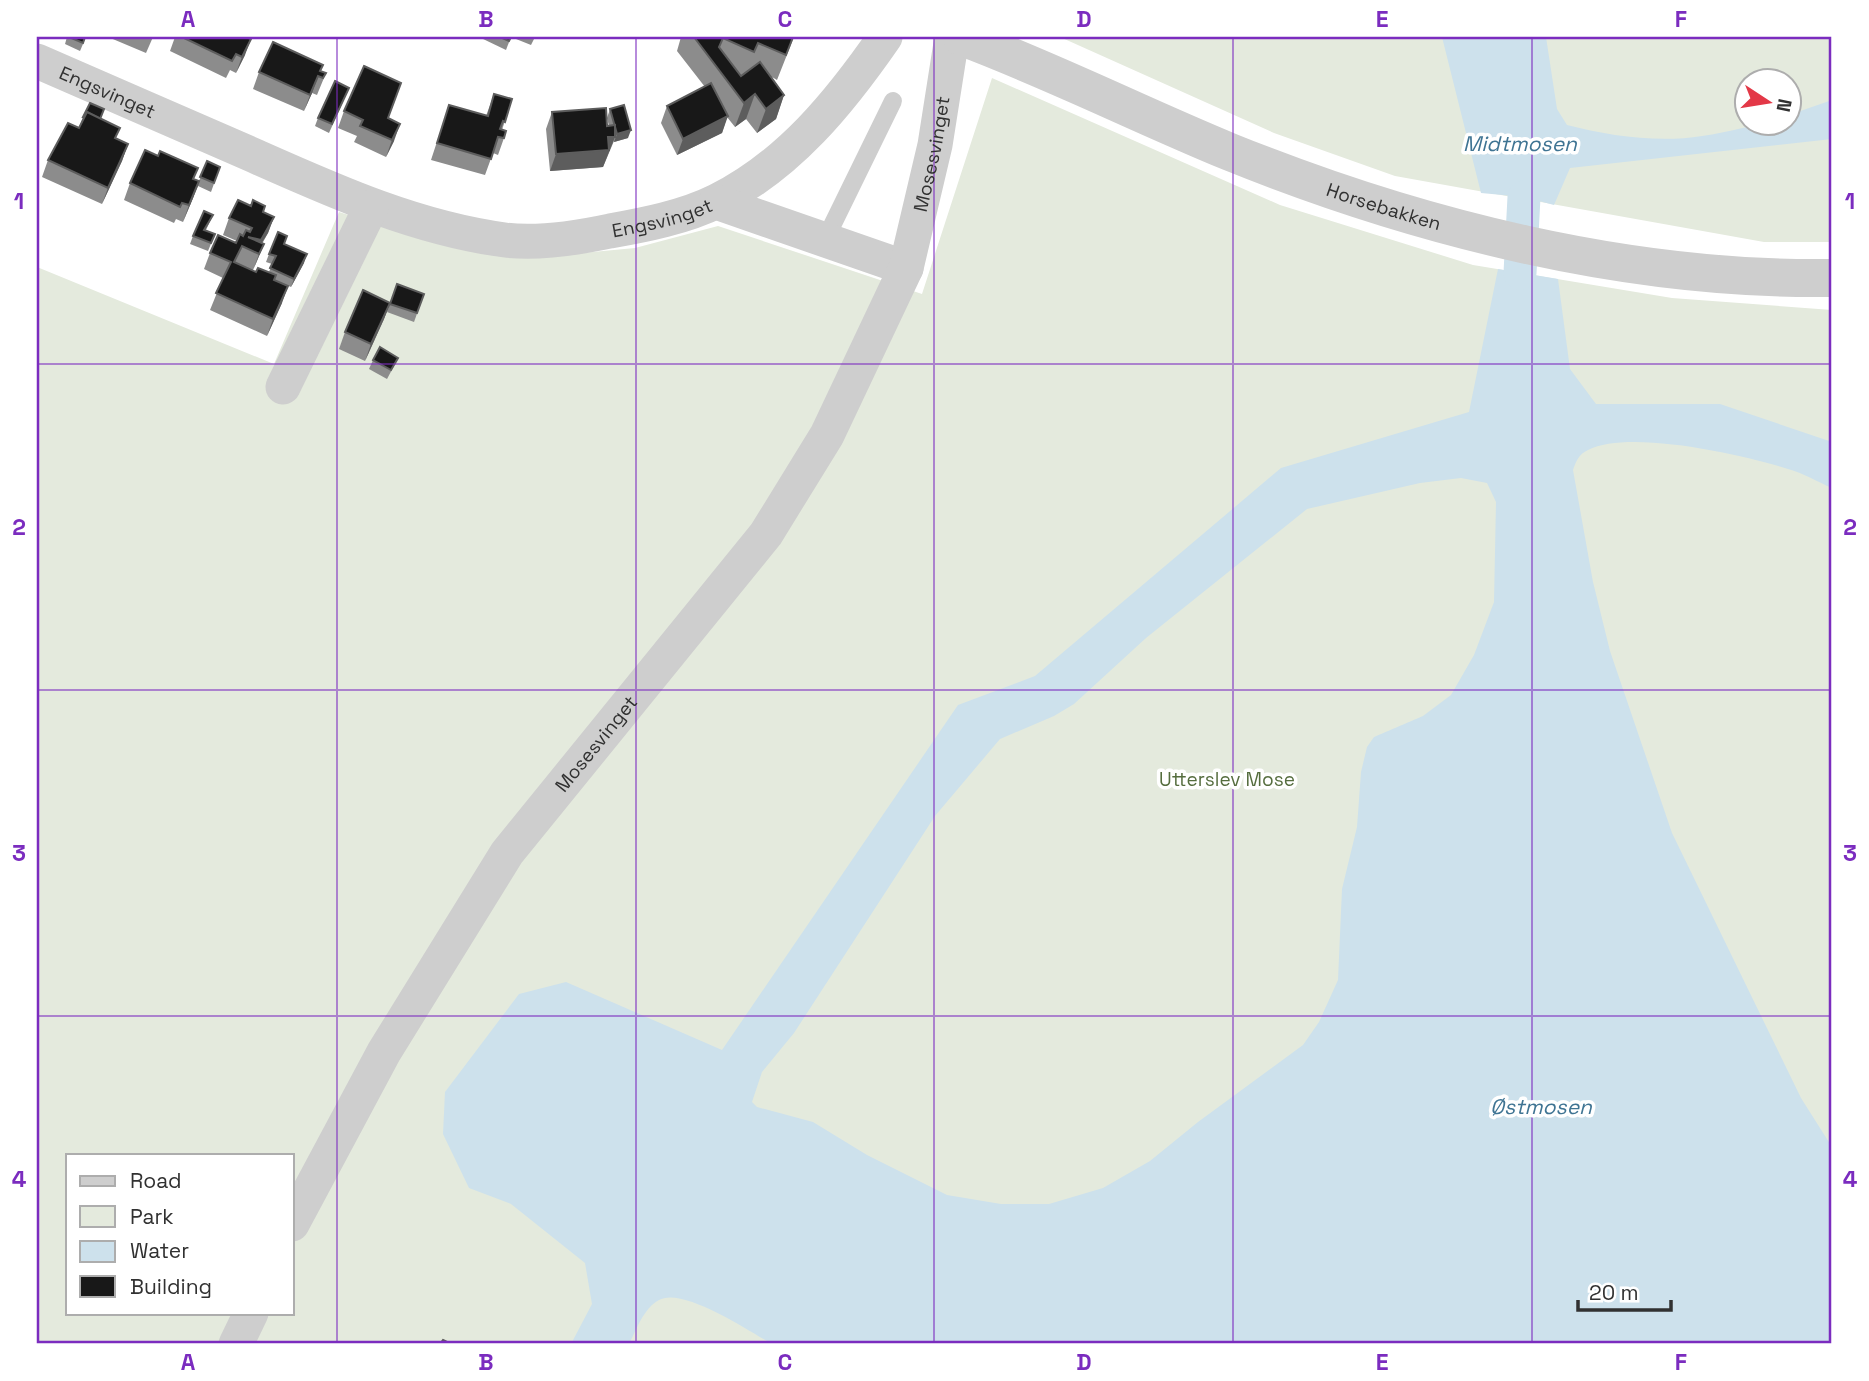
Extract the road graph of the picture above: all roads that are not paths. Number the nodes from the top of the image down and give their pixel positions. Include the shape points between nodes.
1 (885, 37) edge
2 (952, 37) edge
3 (962, 37) edge
4 (37, 61) edge
5 (893, 101) dead end
6 (716, 202) junction
7 (372, 207) junction
8 (825, 240) junction
9 (906, 268) junction
10 (1832, 278) edge
11 (283, 387) dead end
12 (294, 1220) edge
13 (251, 1314) edge
14 (236, 1344) edge

1 - 6 street, Engsvinget via 816,128
2 - 9 street, Mosesvinget via 935,145
3 - 10 street, Horsebakken via 1230,152 1461,231 1701,272
4 - 7 street, Engsvinget
5 - 8 lane
6 - 7 street, Engsvinget via 643,225 574,238 508,240 450,230
6 - 8 street
7 - 11 street
8 - 9 street
9 - 12 street, Mosesvinget via 827,435 765,534 507,853 384,1052
13 - 14 street

